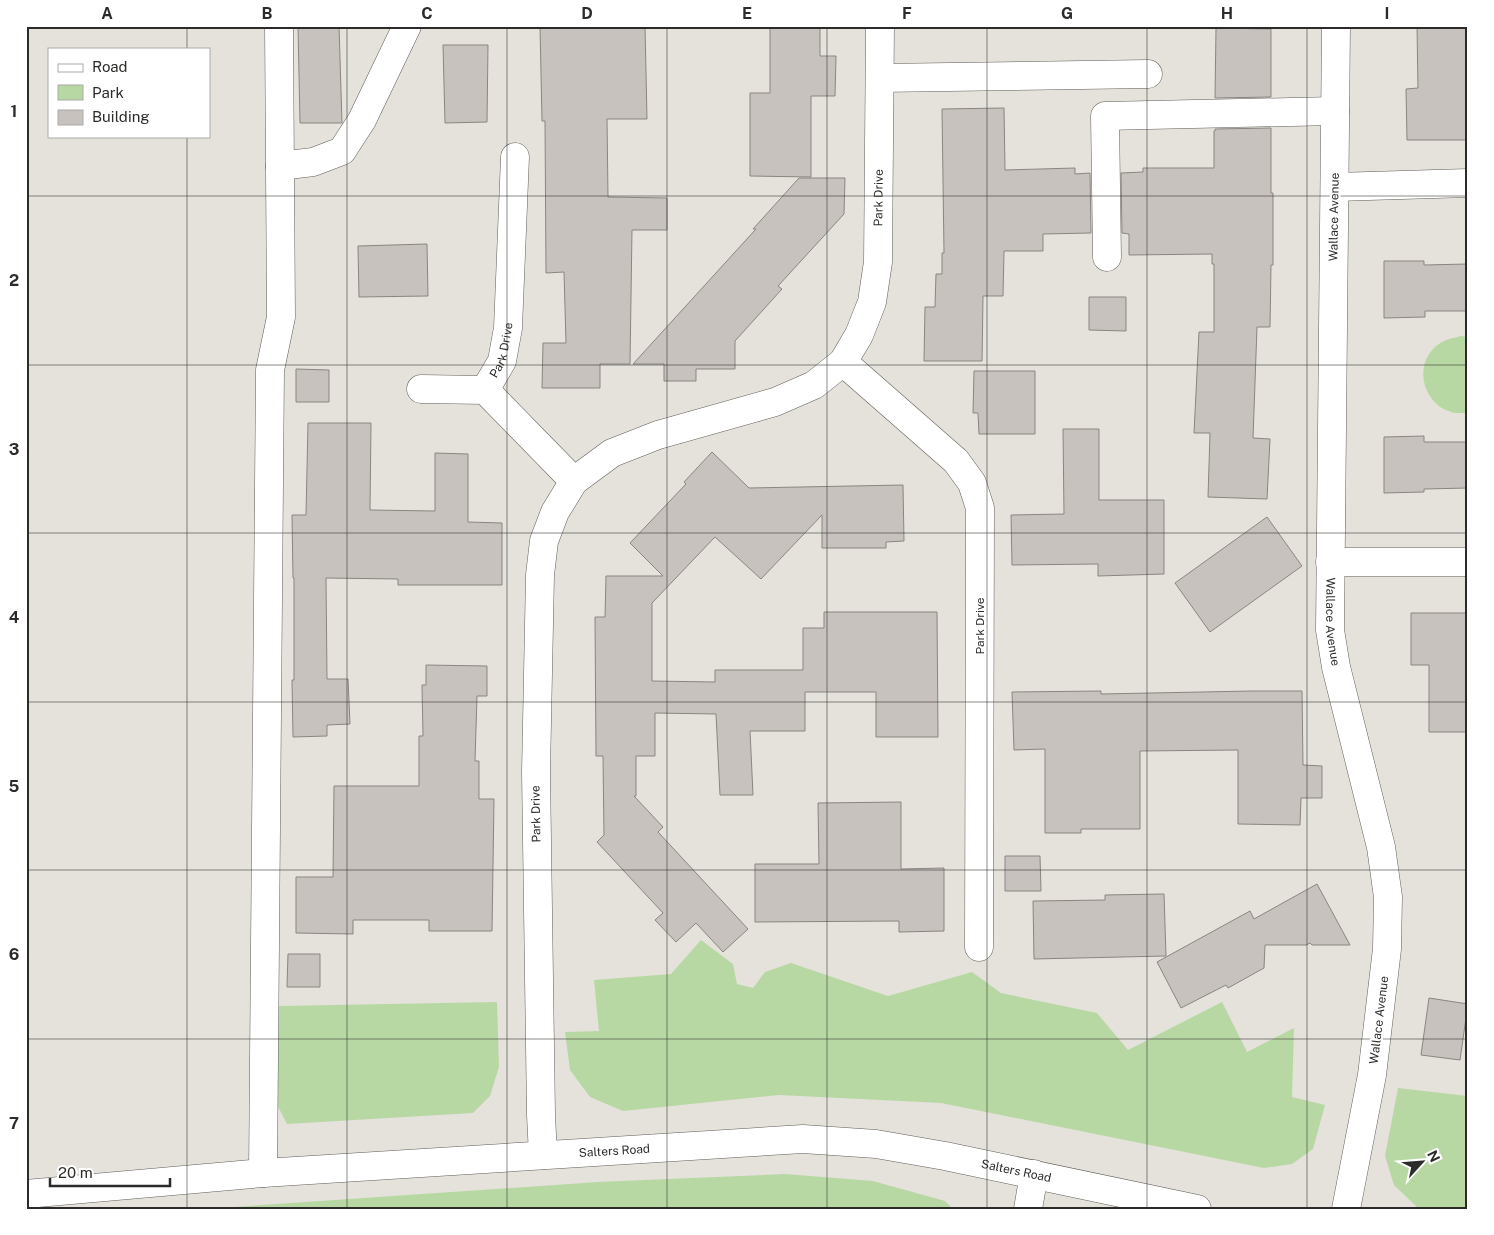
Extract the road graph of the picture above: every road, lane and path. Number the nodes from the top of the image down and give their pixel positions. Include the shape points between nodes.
1 (279, 26) edge
2 (407, 26) edge
3 (880, 26) edge
4 (1336, 26) edge
5 (1148, 74) dead end
6 (880, 78) junction
7 (1335, 111) junction
8 (515, 157) dead end
9 (280, 166) junction
10 (1468, 184) edge
11 (1335, 187) junction
12 (1107, 257) dead end
13 (843, 362) junction
14 (422, 390) dead end
15 (486, 390) junction
16 (574, 481) junction
17 (1330, 562) junction
18 (1468, 562) edge
19 (979, 947) dead end
20 (543, 1155) junction
21 (262, 1173) junction
22 (1034, 1174) junction
23 (26, 1194) edge
24 (1028, 1209) edge
25 (1197, 1209) edge
26 (1346, 1209) edge

1 - 9 street
2 - 9 street via 362,120 342,151 313,162
3 - 6 street, Park Drive
4 - 7 street, Wallace Avenue
5 - 6 street
6 - 13 street, Park Drive via 878,262 872,302 859,335
7 - 11 street, Wallace Avenue
7 - 12 street via 1105,116
8 - 15 street, Park Drive via 508,328 502,361
9 - 21 street via 281,317 270,370
10 - 11 street
11 - 17 street, Wallace Avenue
13 - 16 street, Park Drive via 814,385 774,402 658,434 612,453
13 - 19 street, Park Drive via 956,461 972,483 980,508
14 - 15 street, Park Drive
15 - 16 street, Park Drive
16 - 20 street, Park Drive via 555,512 544,541 540,575 536,772
17 - 18 street
17 - 26 street, Wallace Avenue via 1330,630 1334,658 1381,847 1388,897 1387,949 1372,1075
20 - 21 street, Salters Road
20 - 22 street, Salters Road via 803,1139 876,1144
21 - 23 street, Salters Road
22 - 24 street
22 - 25 street, Salters Road

